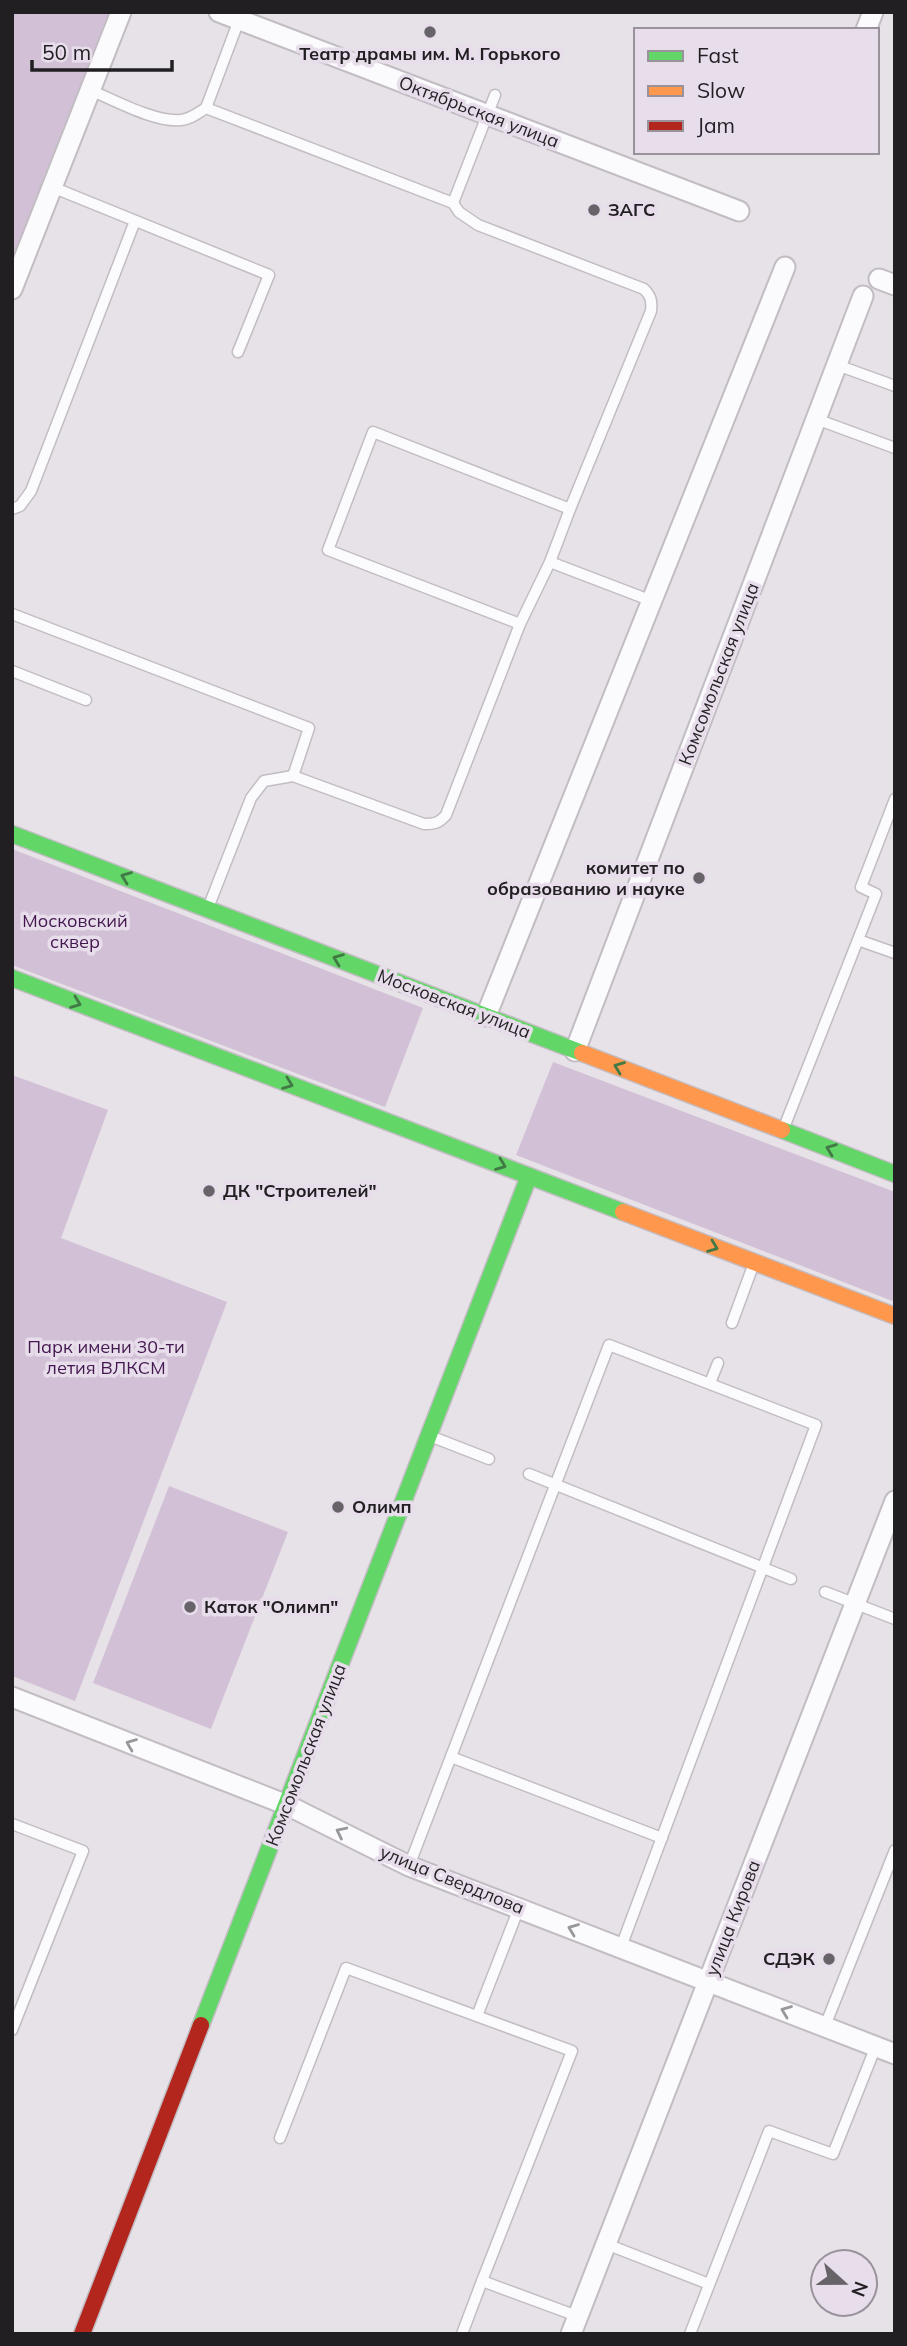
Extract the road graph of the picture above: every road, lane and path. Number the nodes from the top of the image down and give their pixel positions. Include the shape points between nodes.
1 (121, 12) edge
2 (219, 12) edge
3 (239, 20) junction
4 (90, 90) junction
5 (495, 95) dead end
6 (206, 108) junction
7 (488, 115) junction
8 (52, 187) junction
9 (453, 203) junction
10 (739, 211) dead end
11 (135, 220) junction
12 (785, 267) dead end
13 (12, 289) edge
14 (863, 296) dead end
15 (237, 352) dead end
16 (837, 365) junction
17 (895, 386) edge
18 (816, 419) junction
19 (895, 448) edge
20 (12, 509) edge
21 (570, 509) junction
22 (551, 562) junction
23 (652, 601) junction
24 (12, 614) edge
25 (520, 624) junction
26 (12, 671) edge
27 (86, 699) dead end
28 (293, 776) junction
29 (895, 799) edge
30 (12, 834) edge
31 (208, 909) junction
32 (858, 940) junction
33 (895, 953) edge
34 (12, 978) edge
35 (486, 1016) junction
36 (575, 1051) junction
37 (783, 1131) junction
38 (895, 1174) edge
39 (529, 1176) junction
40 (754, 1263) junction
41 (895, 1317) edge
42 (732, 1323) dead end
43 (718, 1363) dead end
44 (710, 1383) junction
45 (429, 1436) junction
46 (489, 1459) dead end
47 (529, 1474) dead end
48 (555, 1484) junction
49 (895, 1501) edge
50 (763, 1568) junction
51 (792, 1579) dead end
52 (825, 1592) dead end
53 (855, 1603) junction
54 (895, 1619) edge
55 (12, 1697) edge
56 (451, 1757) junction
57 (287, 1805) junction
58 (12, 1824) edge
59 (662, 1838) junction
60 (895, 1850) edge
61 (410, 1866) junction
62 (519, 1908) junction
63 (621, 1947) junction
64 (709, 1981) junction
65 (477, 2016) junction
66 (825, 2026) junction
67 (12, 2029) edge
68 (876, 2046) junction
69 (895, 2054) edge
70 (279, 2138) dead end
71 (606, 2244) junction
72 (482, 2281) junction
73 (709, 2284) junction
74 (574, 2325) edge
75 (82, 2334) edge
76 (462, 2334) edge
77 (690, 2334) edge

1 - 4 street
2 - 3 street, Октябрьская улица
3 - 6 lane
3 - 7 street, Октябрьская улица
4 - 6 lane via 180,121
4 - 8 street
5 - 7 lane
6 - 9 lane
7 - 9 lane
7 - 10 street, Октябрьская улица
8 - 11 lane
8 - 13 street
9 - 21 lane via 478,225 650,295 651,311
11 - 15 lane via 269,275
11 - 20 lane via 31,491
12 - 23 street
14 - 16 street, Комсомольская улица
16 - 17 lane
16 - 18 street, Комсомольская улица
18 - 19 lane
18 - 36 street, Комсомольская улица
21 - 22 lane
21 - 25 lane via 373,432 328,550
22 - 23 lane
22 - 25 lane
23 - 35 street
24 - 28 lane via 309,727
25 - 28 lane via 442,821 425,824
26 - 27 lane
28 - 31 lane via 264,781 251,798
29 - 32 lane via 861,887 876,894
31 -> 30 main road, Московская улица
35 -> 31 main road, Московская улица
32 - 33 lane
32 - 37 lane
34 -> 39 main road
35 - 36 main road, Московская улица
37 -> 36 main road, Московская улица
38 -> 37 main road, Московская улица
39 -> 40 main road
39 - 45 main road, Комсомольская улица
40 - 41 main road
40 - 42 lane
43 - 44 lane
44 - 48 lane via 609,1345
44 - 50 lane via 816,1425
45 - 46 lane
45 - 57 main road, Комсомольская улица
47 - 48 lane
48 - 50 lane
48 - 56 lane
49 - 53 street, улица Кирова
50 - 51 lane
50 - 59 lane
52 - 53 lane
53 - 54 lane
53 - 64 street, улица Кирова
57 -> 55 street, улица Свердлова
56 - 59 lane
56 - 61 lane
61 -> 57 street, улица Свердлова
57 - 75 main road, Комсомольская улица
58 - 67 lane via 83,1851
59 - 63 lane
60 - 66 lane
61 - 62 street, улица Свердлова
63 -> 62 street, улица Свердлова
62 - 65 lane
63 - 64 street, улица Свердлова
66 -> 64 street, улица Свердлова
64 - 71 street, улица Кирова
65 - 70 lane via 346,1968
65 - 72 lane via 572,2051
66 - 68 street, улица Свердлова
68 - 69 street, улица Свердлова
68 - 73 lane via 833,2154 769,2131
71 - 73 lane
71 - 74 street, улица Кирова
72 - 74 lane
72 - 76 lane
73 - 77 lane

